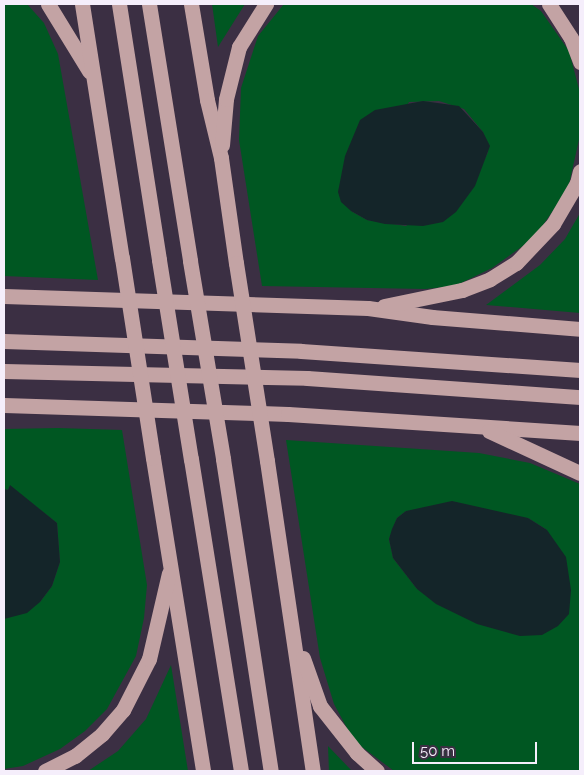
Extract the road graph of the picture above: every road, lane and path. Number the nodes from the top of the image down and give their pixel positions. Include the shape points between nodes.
1 (48, 4) edge
2 (82, 4) edge
3 (119, 4) edge
4 (149, 4) edge
5 (191, 4) edge
6 (266, 4) edge
7 (549, 4) edge
8 (580, 62) edge
9 (94, 79) junction
10 (221, 158) junction
11 (580, 171) edge
12 (4, 296) edge
13 (368, 308) junction
14 (580, 329) edge
15 (4, 341) edge
16 (580, 370) edge
17 (4, 372) edge
18 (580, 397) edge
19 (4, 405) edge
20 (28, 405) junction
21 (4, 412) edge
22 (477, 426) junction
23 (580, 433) edge
24 (580, 473) edge
25 (170, 566) junction
26 (287, 596) junction
27 (45, 771) edge
28 (203, 771) edge
29 (241, 771) edge
30 (271, 771) edge
31 (313, 771) edge
32 (377, 771) edge

1 - 9 highway
2 - 9 highway
3 - 29 highway, bridge
4 - 30 highway, bridge
5 - 10 highway via 206,100
6 - 10 highway via 239,47 226,100
7 - 8 highway via 571,38
9 - 25 highway, bridge
10 - 26 highway, bridge
11 - 13 highway via 577,184 553,224 516,263 490,279 462,290
12 - 13 highway
13 - 14 highway via 432,317
15 - 16 highway via 301,351
17 - 18 highway via 307,378
19 - 20 highway
20 - 21 highway
20 - 22 highway via 288,414
22 - 23 highway
22 - 24 highway
25 - 27 highway via 149,659 137,688 102,734 75,756
25 - 28 highway
26 - 31 highway
26 - 32 highway via 320,706 357,754

